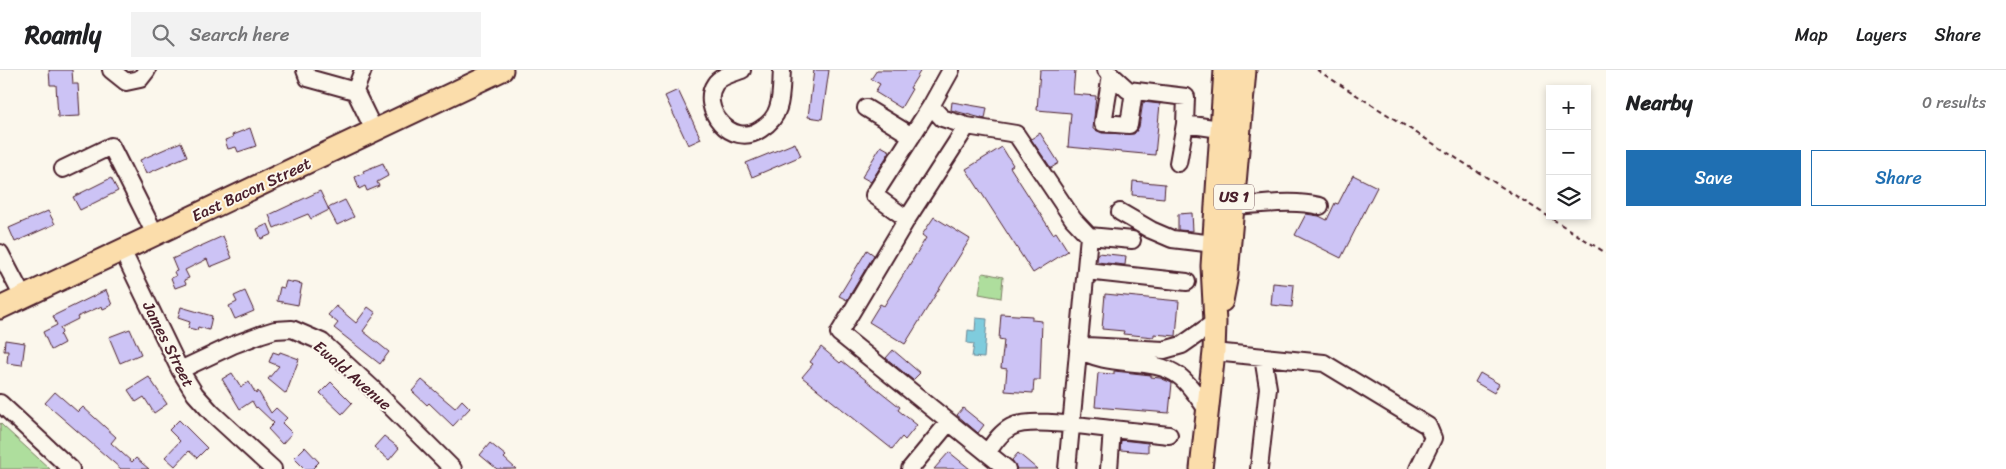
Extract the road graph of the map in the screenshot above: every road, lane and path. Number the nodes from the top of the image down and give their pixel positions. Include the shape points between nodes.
1 (111, 70) edge
2 (147, 70) edge
3 (305, 70) edge
4 (363, 70) edge
5 (502, 70) edge
6 (742, 70) edge
7 (782, 70) edge
8 (951, 70) edge
9 (1225, 70) edge
10 (1245, 70) edge
11 (1317, 70) edge
12 (1109, 72) edge
13 (1134, 91) junction
14 (355, 92) junction
15 (931, 106) junction
16 (866, 108) dead end
17 (1185, 124) junction
18 (967, 126) junction
19 (1220, 129) junction
20 (374, 130) junction
21 (912, 136) junction
22 (1178, 163) dead end
23 (63, 169) dead end
24 (1233, 206) junction
25 (1320, 206) dead end
26 (1120, 212) dead end
27 (907, 220) junction
28 (155, 234) junction
29 (1089, 236) junction
30 (1132, 240) dead end
31 (1214, 244) junction
32 (122, 250) junction
33 (0, 253) edge
34 (1606, 253) edge
35 (1086, 271) junction
36 (1187, 282) dead end
37 (23, 297) junction
38 (0, 308) edge
39 (1215, 322) junction
40 (1078, 348) junction
41 (1214, 352) junction
42 (1263, 357) junction
43 (180, 370) junction
44 (0, 403) edge
45 (1207, 410) junction
46 (949, 422) junction
47 (1071, 425) junction
48 (1112, 429) junction
49 (1169, 434) dead end
50 (986, 453) junction
51 (71, 469) edge
52 (272, 469) edge
53 (452, 469) edge
54 (910, 469) edge
55 (1007, 469) edge
56 (1067, 469) edge
57 (1109, 469) edge
58 (1202, 469) edge
59 (1259, 469) edge
60 (1418, 469) edge

1 - 2 street via 126,82 140,80
3 - 14 street via 308,78
4 - 14 street
5 - 20 main road, East Bacon Street
6 - 7 street via 716,83 710,96 717,117 725,128 741,136 755,134 770,123 778,108
8 - 15 street
9 - 19 main road, US 1
10 - 24 main road, US 1
11 - 34 path
12 - 13 street via 1128,90
12 - 13 street via 1103,123 1129,125
13 - 17 street via 1186,97
14 - 20 street
15 - 18 street via 942,118
15 - 21 street
16 - 21 street
17 - 19 street
17 - 22 street
18 - 27 street
18 - 29 street via 1016,134 1073,219
19 - 31 main road, US 1
20 - 28 main road, East Bacon Street
21 - 27 street via 874,196
23 - 28 street via 111,146
24 - 25 street via 1288,201
24 - 39 main road, US 1 via 1227,275
26 - 31 street via 1172,239
27 - 46 street via 839,334
28 - 32 main road, East Bacon Street
29 - 30 street
29 - 35 street
31 - 39 main road, US 1
32 - 37 main road, East Bacon Street
32 - 43 street, James Street
33 - 37 street
35 - 36 street
35 - 40 street
37 - 38 main road, East Bacon Street
39 - 40 street via 1182,345 1164,350
39 - 41 main road, US 1
40 - 45 street via 1100,360 1161,367 1179,376
40 - 47 street
41 - 42 street
41 - 45 main road, US 1
42 - 59 street via 1268,388
42 - 60 street via 1324,363 1428,426 1433,438
43 - 52 street, James Street via 212,413
43 - 53 street, Ewald Avenue via 262,334 292,329 322,342
44 - 51 street
45 - 58 main road, US 1
46 - 50 street
46 - 54 street
47 - 48 street
47 - 50 street via 1024,423 1011,427
47 - 56 street
48 - 49 street
48 - 57 street
50 - 55 street

